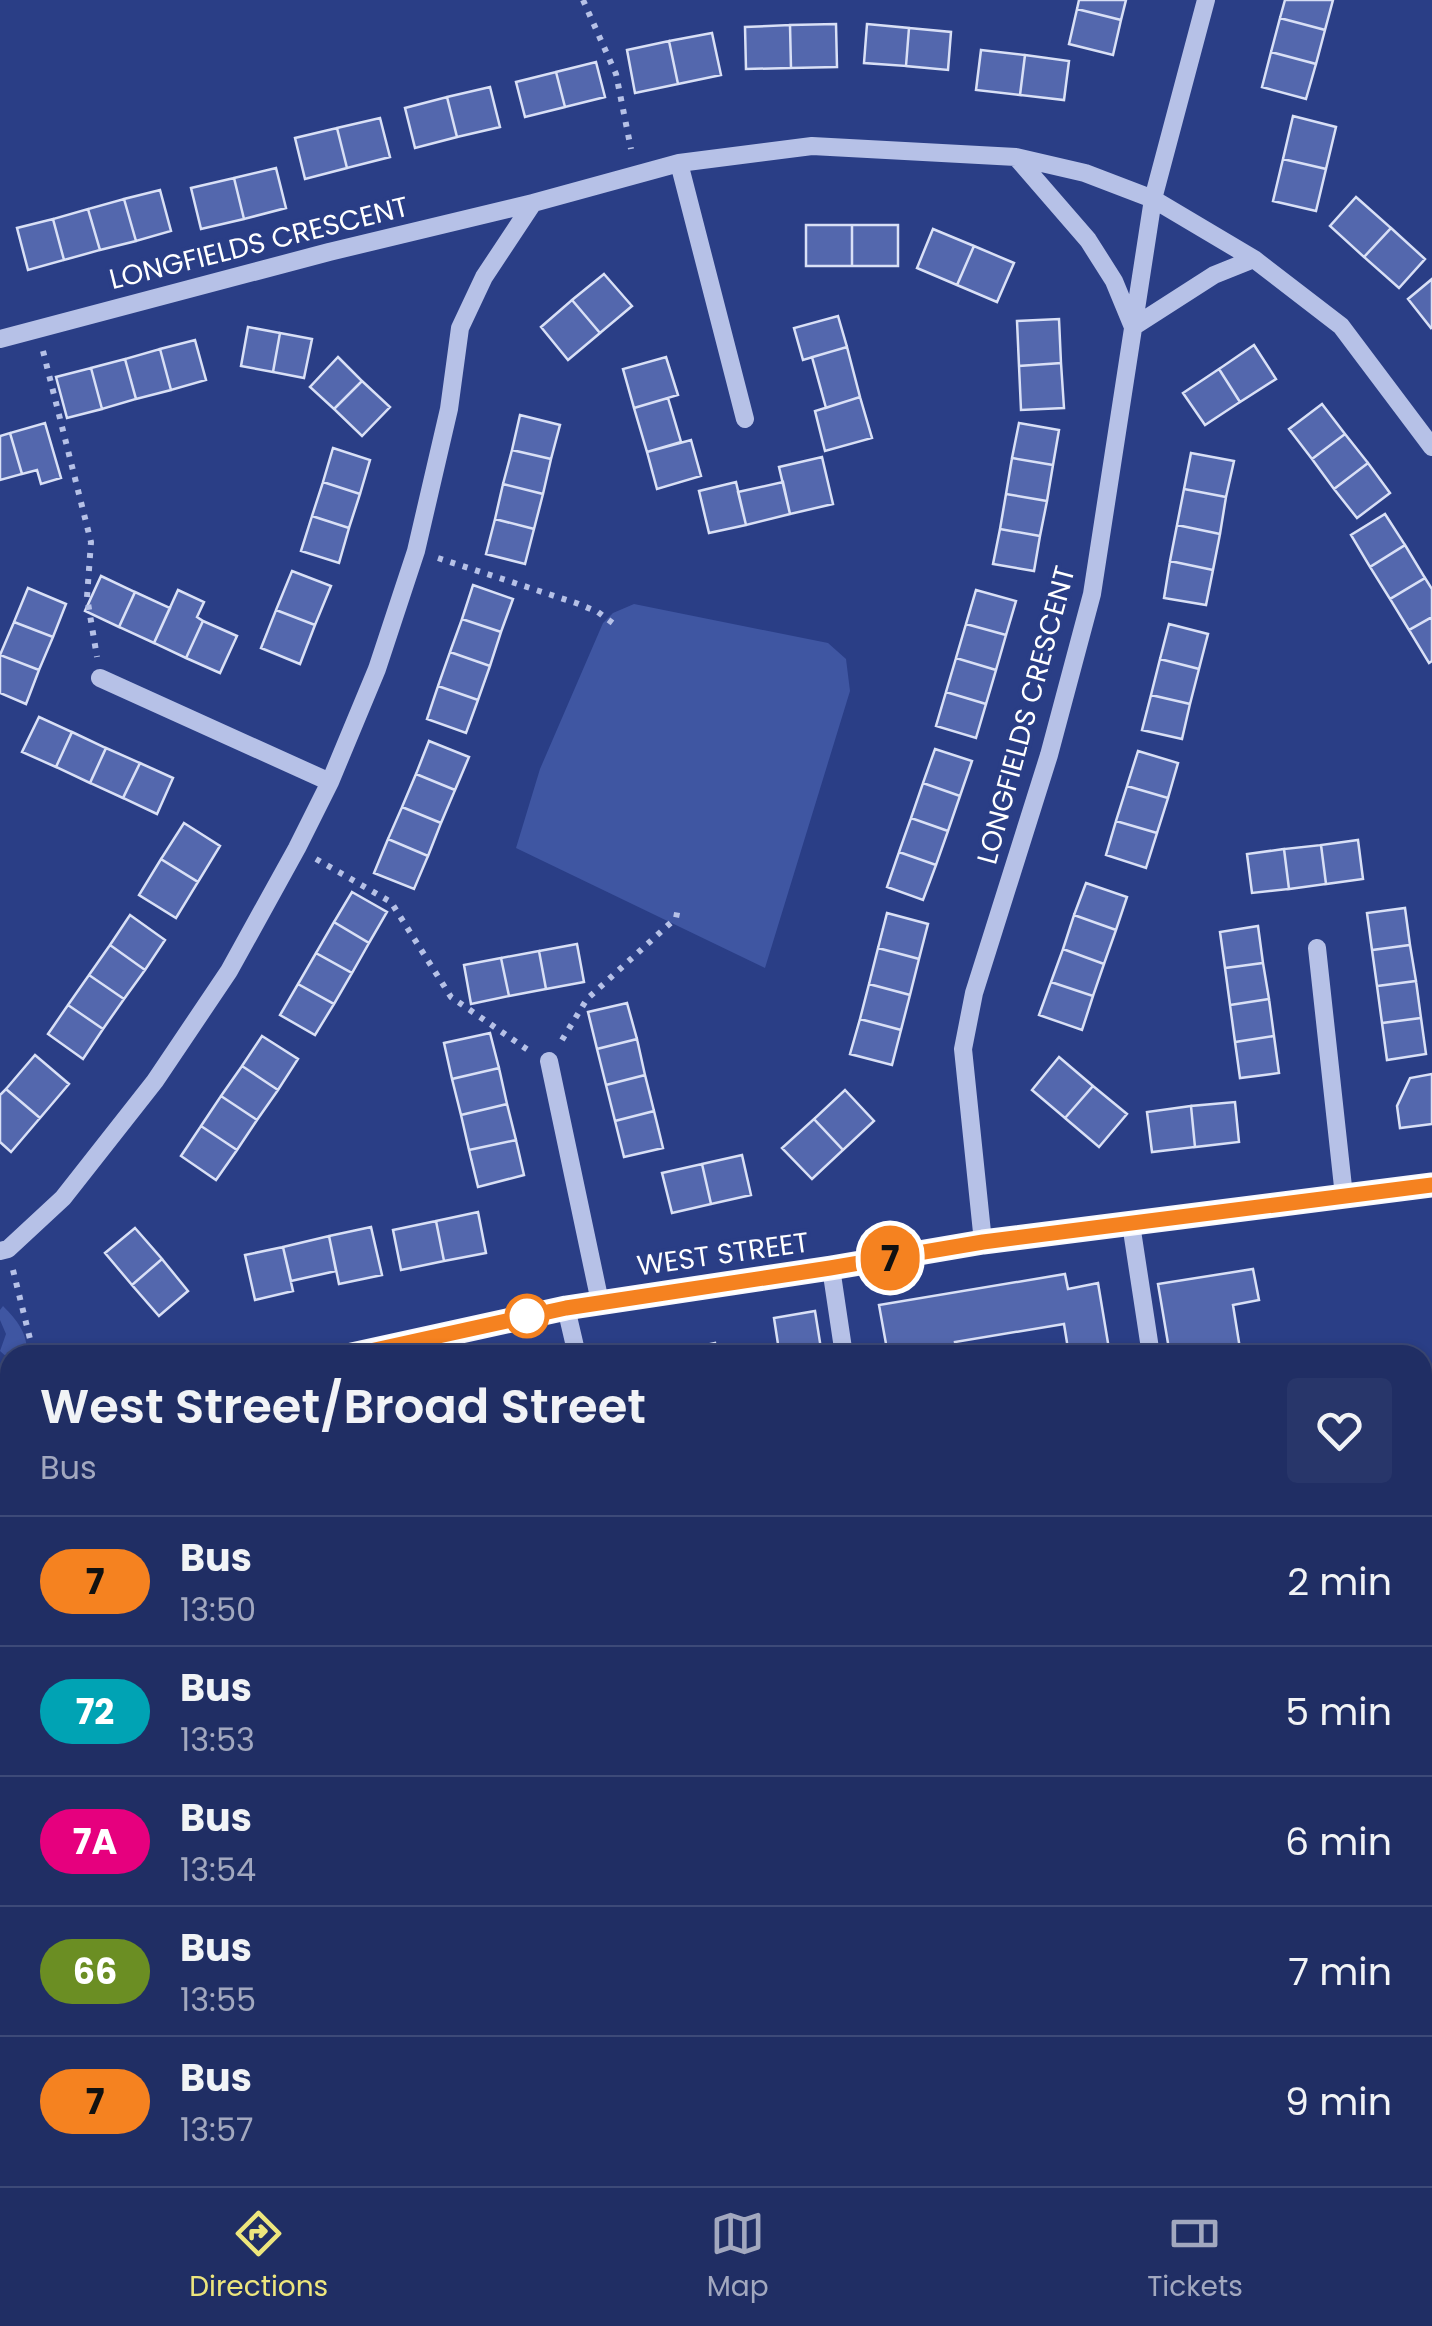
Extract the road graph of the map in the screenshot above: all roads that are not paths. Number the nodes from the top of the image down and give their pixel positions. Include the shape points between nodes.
1 (1206, 0) edge
2 (1016, 157) junction
3 (679, 164) junction
4 (1153, 199) junction
5 (533, 203) junction
6 (1254, 259) junction
7 (1133, 327) junction
8 (0, 339) edge
9 (745, 419) dead end
10 (1432, 446) edge
11 (100, 678) road end
12 (330, 782) junction
13 (1316, 948) dead end
14 (549, 1061) road end
15 (1432, 1184) edge
16 (1344, 1196) junction
17 (1131, 1224) junction
18 (983, 1242) junction
19 (4, 1250) edge
20 (830, 1268) junction
21 (600, 1302) junction
22 (566, 1308) junction
23 (431, 1345) edge
24 (575, 1345) edge
25 (842, 1345) edge
26 (1149, 1345) edge

1 - 4 street, LONGFIELDS CRESCENT
2 - 3 street, LONGFIELDS CRESCENT via 812,146
2 - 4 street, LONGFIELDS CRESCENT
2 - 7 street via 1088,240
3 - 5 street, LONGFIELDS CRESCENT
3 - 9 street
4 - 6 street, LONGFIELDS CRESCENT
4 - 7 street, LONGFIELDS CRESCENT
5 - 8 street, LONGFIELDS CRESCENT
5 - 12 street via 460,328 416,551
6 - 7 street via 1214,275
6 - 10 street, LONGFIELDS CRESCENT via 1341,326
7 - 18 street, LONGFIELDS CRESCENT via 1092,594 962,1049
11 - 12 street
12 - 19 street via 229,971 156,1082 62,1198
13 - 16 street
14 - 21 street
15 - 16 main road, WEST STREET
16 - 17 main road, WEST STREET
17 - 18 main road, WEST STREET
17 - 26 street
18 - 20 main road, WEST STREET
20 - 21 main road, WEST STREET
20 - 25 street
21 - 22 main road, WEST STREET
22 - 23 main road, WEST STREET
22 - 24 street

